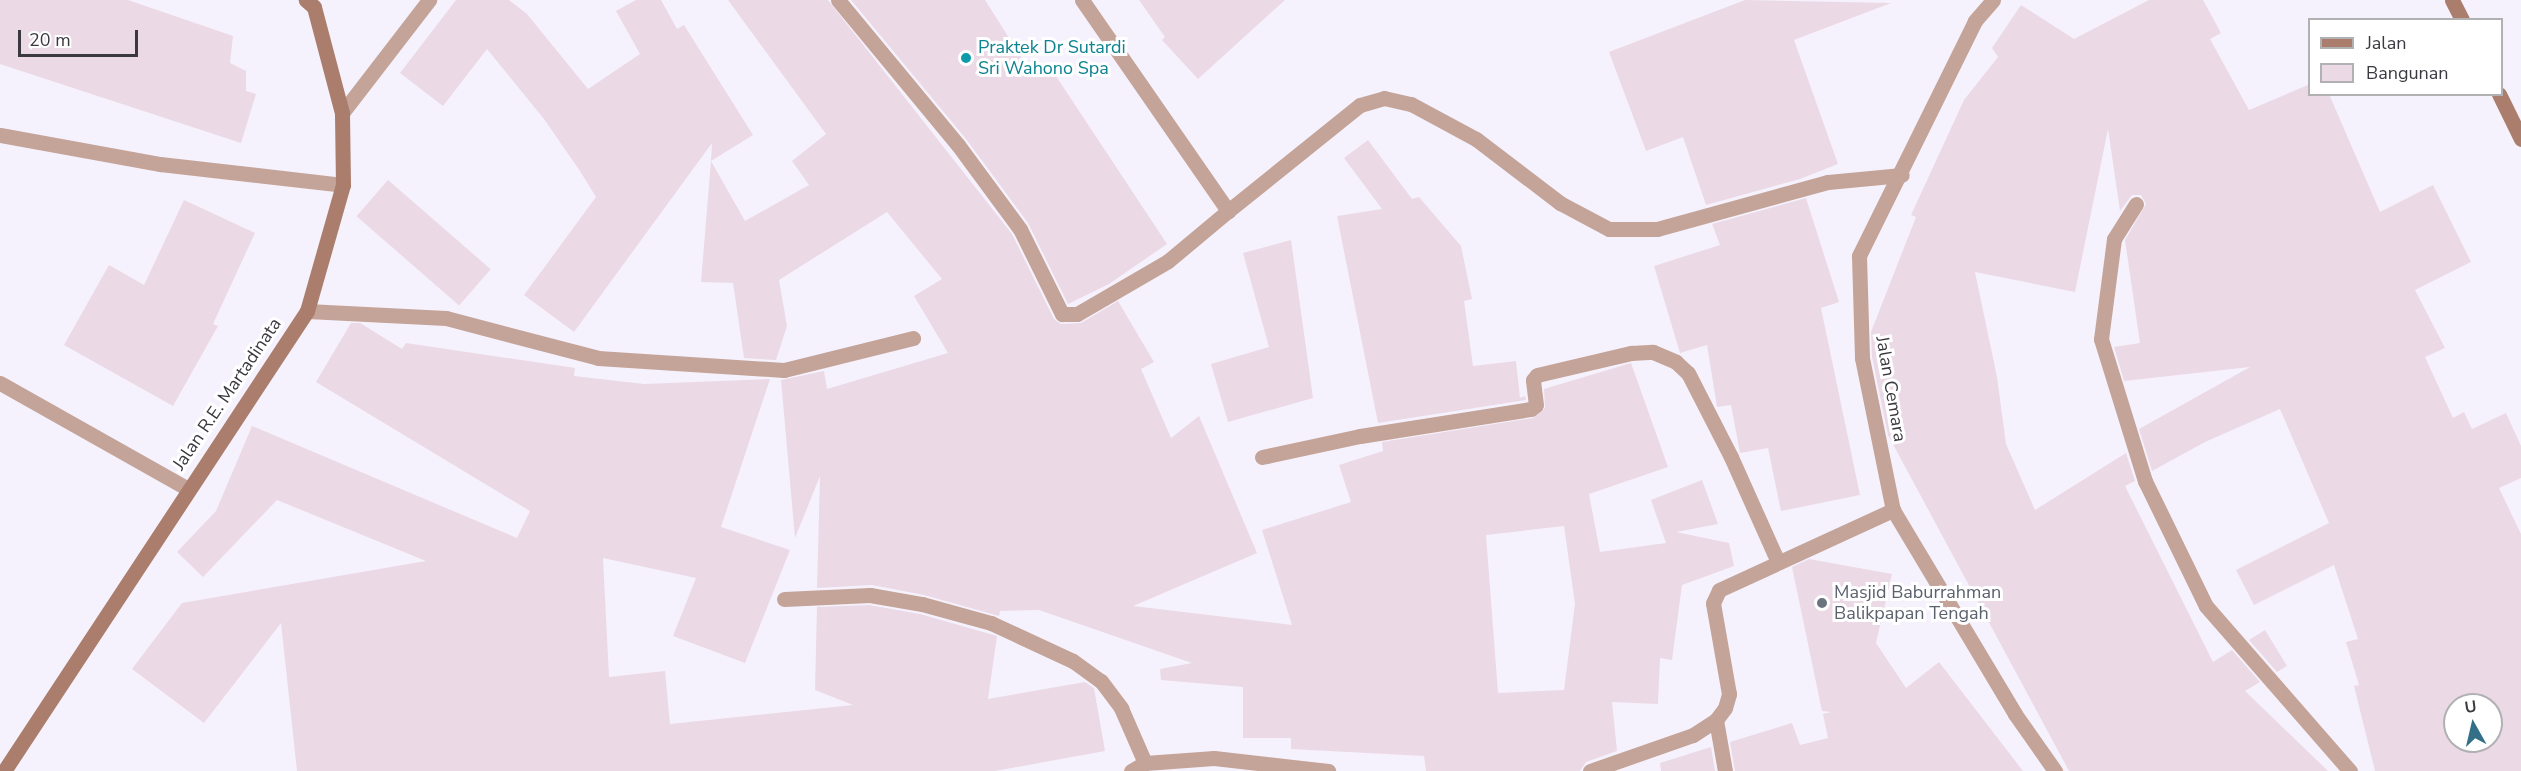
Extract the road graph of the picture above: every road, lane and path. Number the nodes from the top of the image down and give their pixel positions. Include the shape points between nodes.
1 (306, 0) edge
2 (429, 0) edge
3 (838, 0) edge
4 (1082, 0) edge
5 (1993, 0) edge
6 (2452, 0) edge
7 (2461, 18) edge
8 (2500, 96) edge
9 (342, 113) junction
10 (0, 135) edge
11 (2521, 139) edge
12 (1902, 175) junction
13 (343, 185) junction
14 (2136, 204) dead end
15 (1228, 211) junction
16 (307, 311) junction
17 (913, 338) dead end
18 (0, 383) edge
19 (1262, 457) dead end
20 (188, 489) junction
21 (1893, 510) junction
22 (1777, 560) junction
23 (784, 599) dead end
24 (1716, 720) junction
25 (1145, 763) junction
26 (4, 771) edge
27 (1131, 771) edge
28 (1328, 771) edge
29 (1590, 771) edge
30 (1725, 771) edge
31 (2055, 771) edge
32 (2350, 771) edge

1 - 9 street, Jalan R.E. Martadinata via 314,7
2 - 9 street
3 - 15 street via 958,145 1020,230 1062,314 1077,314 1168,261
4 - 15 street
5 - 12 street, Jalan Cemara via 1975,21
6 - 7 street
8 - 11 street
9 - 13 street, Jalan R.E. Martadinata
10 - 13 street via 160,164
12 - 15 street via 1828,182 1657,229 1609,229 1560,203 1476,139 1410,104 1384,98 1360,105
12 - 21 street, Jalan Cemara via 1859,256 1862,358
13 - 16 street, Jalan R.E. Martadinata
14 - 32 street via 2114,239 2101,339 2145,481 2206,606
16 - 17 street via 446,318 598,358 784,370
16 - 20 street, Jalan R.E. Martadinata
18 - 20 street
19 - 22 street via 1360,436 1531,410 1536,405 1533,380 1537,375 1631,353 1653,352 1676,362 1688,373
20 - 26 street, Jalan R.E. Martadinata
21 - 22 street
21 - 31 street, Jalan Cemara via 2015,714
22 - 24 street via 1714,595 1729,694
23 - 25 street via 870,596 922,604 992,623 1073,660 1101,681 1120,708
24 - 29 street via 1693,735
24 - 30 street
25 - 27 street
25 - 28 street via 1214,758

